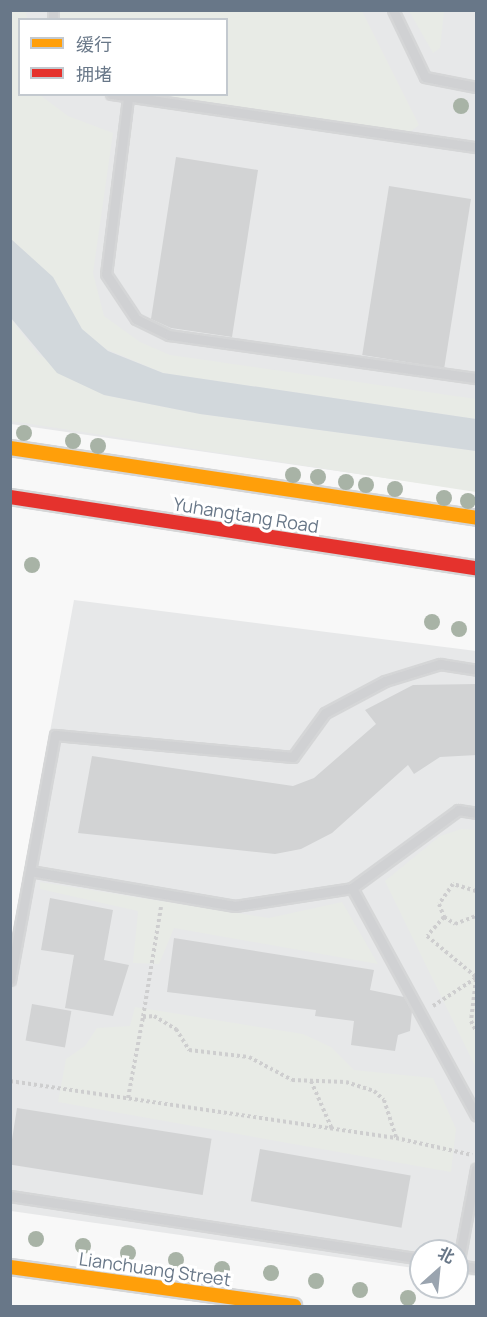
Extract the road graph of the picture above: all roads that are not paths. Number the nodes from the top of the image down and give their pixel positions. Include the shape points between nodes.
1 (393, 10) edge
2 (477, 87) edge
3 (120, 96) edge
4 (128, 98) junction
5 (477, 147) edge
6 (477, 378) edge
7 (10, 448) edge
8 (10, 497) edge
9 (477, 518) edge
10 (477, 568) edge
11 (477, 670) edge
12 (477, 813) edge
13 (30, 871) junction
14 (352, 888) junction
15 (10, 980) edge
16 (477, 1115) edge
17 (477, 1169) edge
18 (10, 1196) edge
19 (463, 1239) edge
20 (409, 1257) edge
21 (10, 1268) edge
22 (294, 1306) edge

1 - 2 lane via 425,77
3 - 4 lane
4 - 5 lane
4 - 6 lane via 106,274 136,319 169,335
7 - 9 main road, Yuhangtang Road
8 - 10 main road, Yuhangtang Road
11 - 13 lane via 440,664 385,681 325,713 293,757 55,735
12 - 14 lane via 458,810
13 - 14 lane via 235,906
13 - 15 lane
14 - 16 lane
17 - 19 lane
18 - 20 lane
21 - 22 main road, Lianchuang Street

